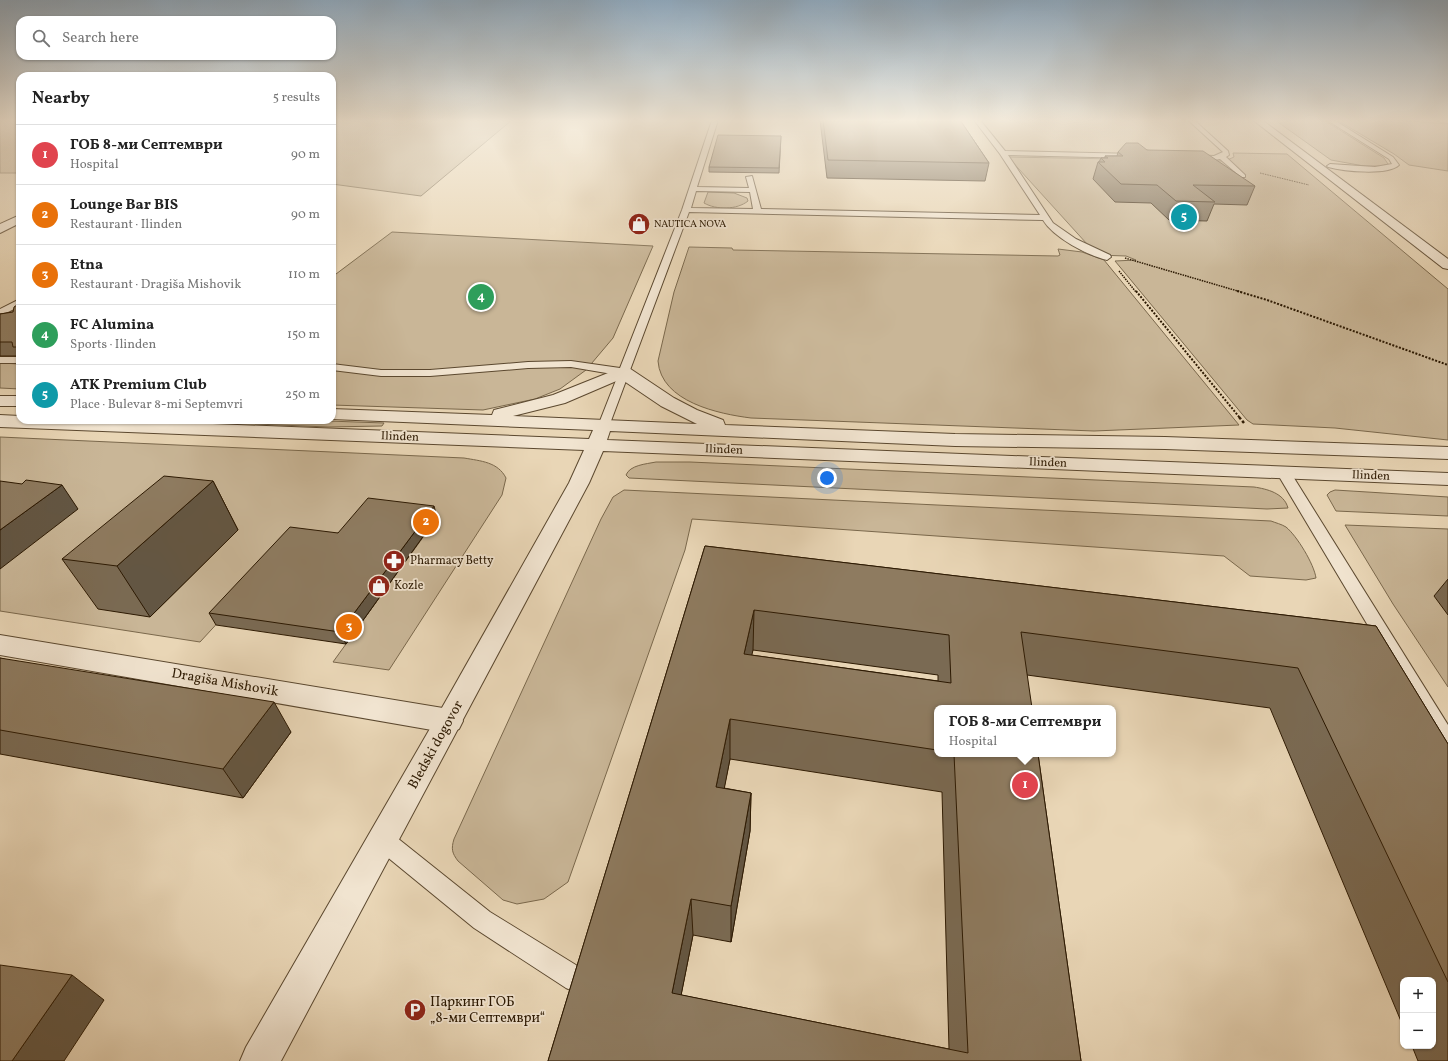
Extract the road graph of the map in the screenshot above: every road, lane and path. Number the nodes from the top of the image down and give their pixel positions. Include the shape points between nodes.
1 (699, 170) edge
2 (1014, 170) edge
3 (1237, 170) edge
4 (1244, 170) edge
5 (1322, 170) edge
6 (1335, 170) edge
7 (1243, 176) edge
8 (750, 177) dead end
9 (1310, 186) dead end
10 (693, 189) junction
11 (753, 190) junction
12 (686, 210) junction
13 (756, 212) junction
14 (1046, 218) junction
15 (16, 220) edge
16 (1414, 226) dead end
17 (0, 229) edge
18 (1107, 257) junction
19 (1448, 265) edge
20 (16, 306) edge
21 (2, 318) edge
22 (0, 360) edge
23 (16, 360) edge
24 (1448, 364) edge
25 (336, 368) edge
26 (623, 372) junction
27 (0, 401) edge
28 (16, 401) edge
29 (336, 414) edge
30 (457, 420) junction
31 (0, 421) edge
32 (16, 421) edge
33 (129, 424) edge
34 (1248, 428) dead end
35 (758, 432) junction
36 (600, 435) junction
37 (1448, 453) edge
38 (1284, 473) junction
39 (1448, 479) edge
40 (0, 645) edge
41 (449, 721) junction
42 (1448, 742) edge
43 (383, 840) junction
44 (575, 979) edge
45 (260, 1061) edge

1 - 10 lane
2 - 14 lane
3 - 7 lane
4 - 9 path
5 - 19 street
6 - 16 street
8 - 11 lane
10 - 11 lane
10 - 12 lane
11 - 13 lane
12 - 13 lane
12 - 26 lane
13 - 14 lane
14 - 18 lane via 1048,225 1054,230
15 - 17 street
18 - 24 path via 1123,257 1268,300
18 - 34 path
20 - 21 lane
22 - 23 lane
25 - 26 lane via 365,372 423,373 564,364
26 - 30 street via 539,405
26 - 35 street via 656,396 699,419
26 - 36 lane
27 - 28 street
29 - 30 street, Ilinden
30 - 36 street, Ilinden
31 - 32 street, Ilinden
33 - 36 street, Ilinden
35 - 36 street, Ilinden
35 - 37 street, Ilinden via 955,440
36 - 38 street, Ilinden
36 - 41 street, Bledski dogovor via 579,483
38 - 39 street, Ilinden
38 - 42 lane
40 - 41 street, Dragiša Mishovik
41 - 43 street, Bledski dogovor
43 - 44 lane via 482,920
43 - 45 street, Bledski dogovor

